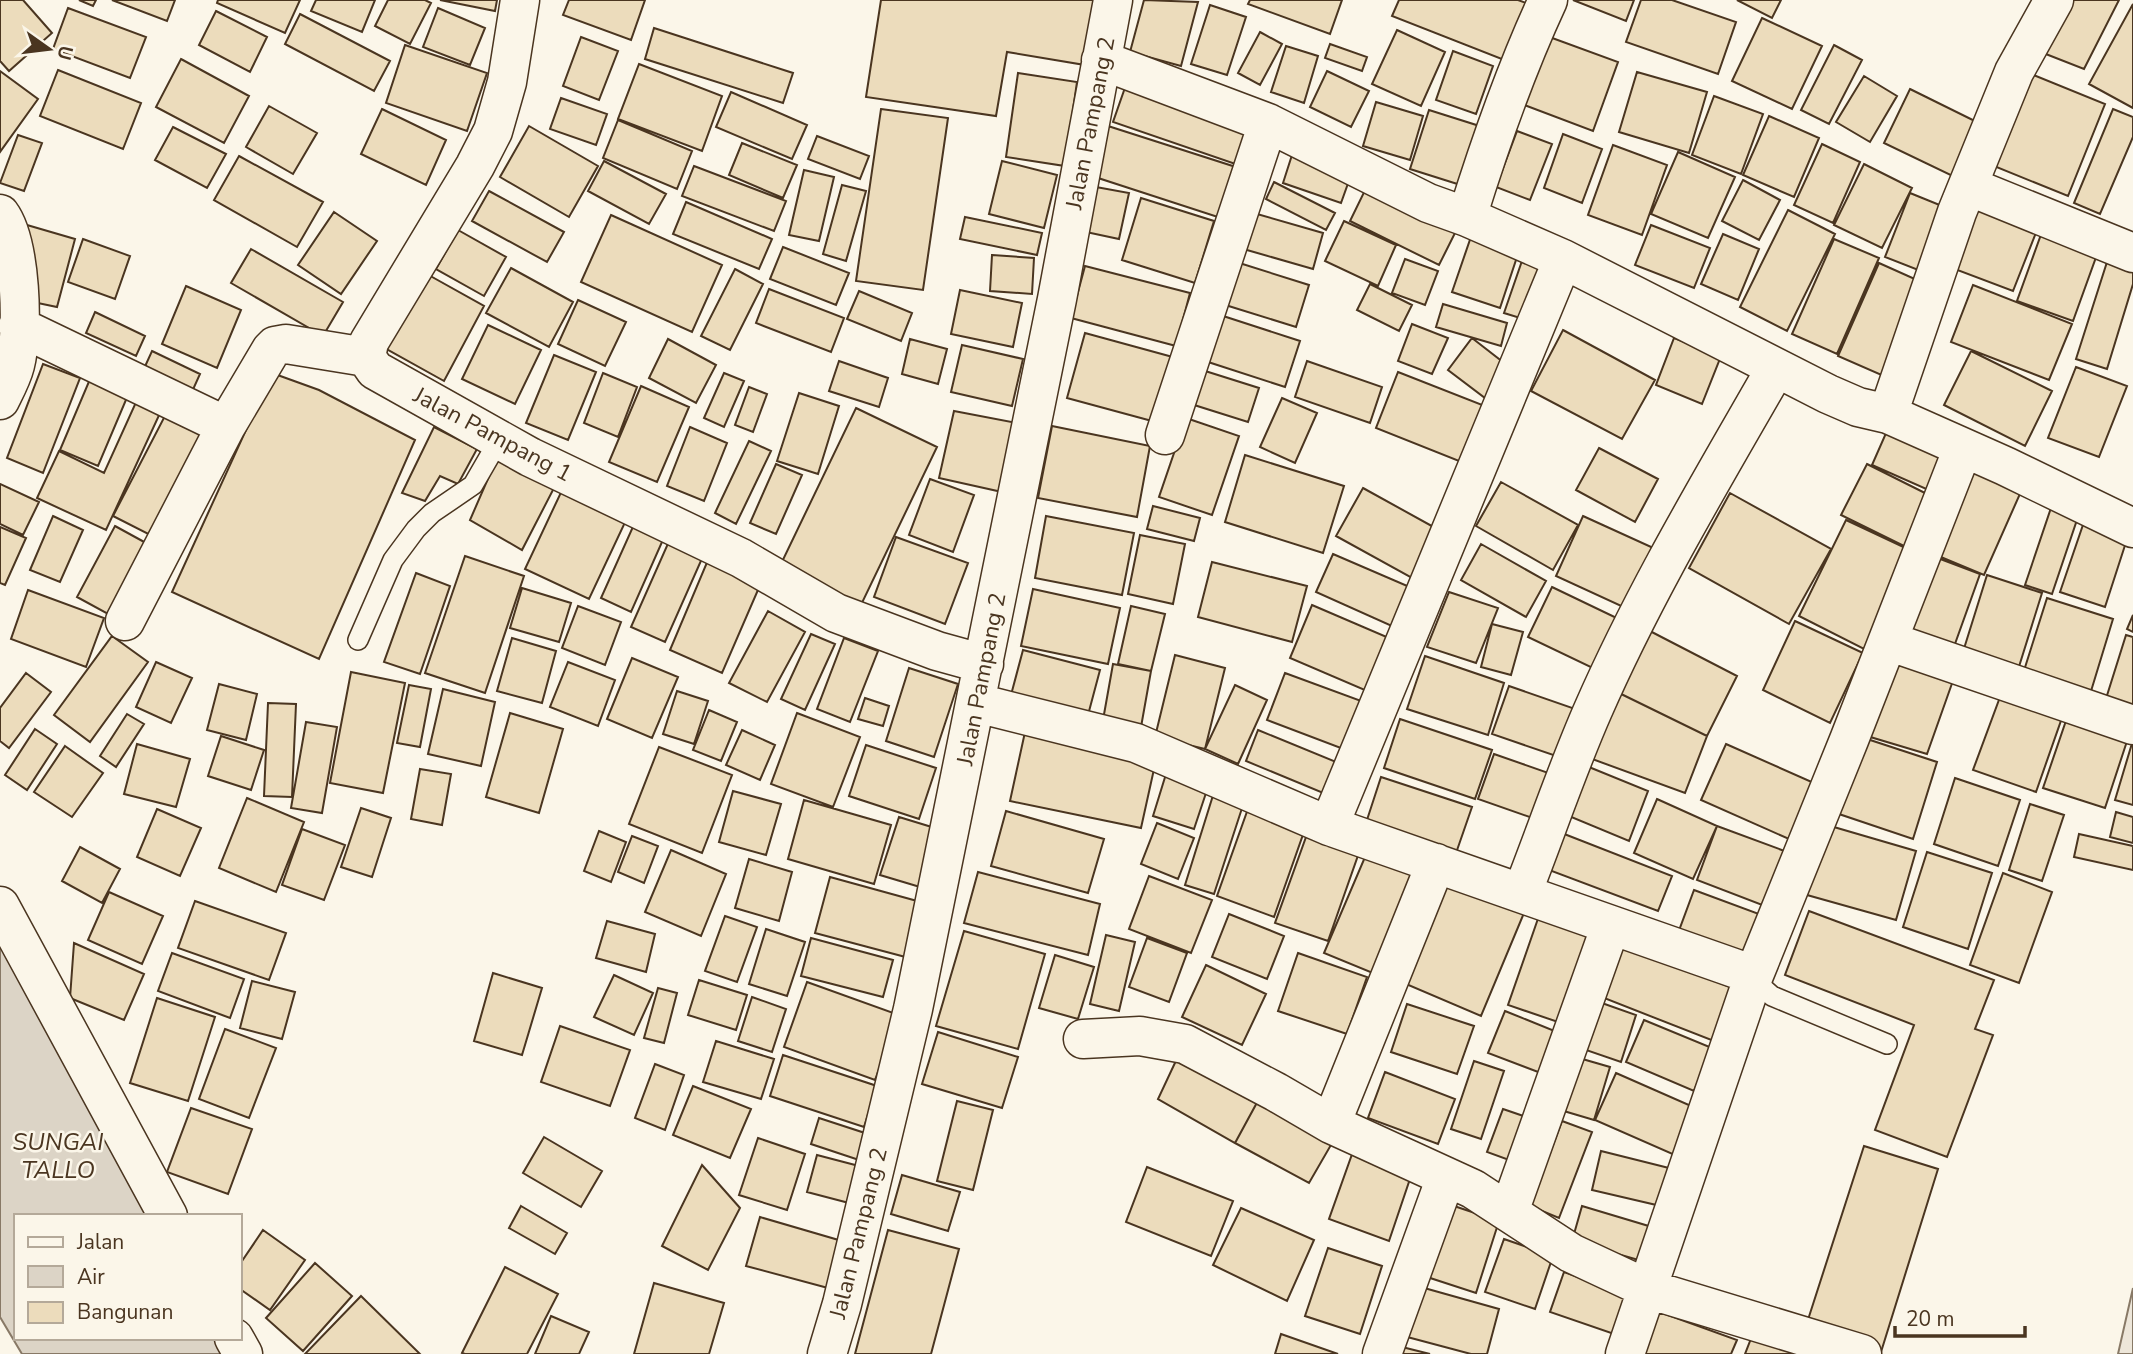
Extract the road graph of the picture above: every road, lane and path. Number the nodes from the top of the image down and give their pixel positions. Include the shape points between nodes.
1 (520, 0) edge
2 (1113, 0) edge
3 (1548, 0) edge
4 (2054, 0) edge
5 (1101, 60) junction
6 (1268, 123) junction
7 (1968, 186) junction
8 (0, 214) edge
9 (1467, 217) junction
10 (2133, 253) edge
11 (1563, 260) junction
12 (18, 326) junction
13 (366, 357) junction
14 (1776, 368) junction
15 (0, 400) edge
16 (1888, 414) junction
17 (226, 426) junction
18 (1165, 435) dead end
19 (499, 440) junction
20 (1964, 448) junction
21 (2133, 528) edge
22 (125, 621) dead end
23 (358, 640) dead end
24 (1888, 641) junction
25 (984, 664) junction
26 (977, 703) junction
27 (2133, 724) edge
28 (1329, 826) junction
29 (1436, 863) junction
30 (1522, 893) junction
31 (0, 906) edge
32 (1611, 925) junction
33 (1754, 975) junction
34 (1083, 1039) dead end
35 (1887, 1044) dead end
36 (1331, 1124) junction
37 (1446, 1177) junction
38 (1509, 1212) junction
39 (167, 1214) edge
40 (1648, 1289) junction
41 (827, 1354) edge
42 (1382, 1354) edge
43 (1625, 1354) edge
44 (1862, 1354) edge

1 - 13 street via 507,82 493,131 369,342
2 - 5 street, Jalan Pampang 2
3 - 9 street via 1494,129
4 - 7 street via 2014,72
5 - 6 street
5 - 25 street, Jalan Pampang 2
6 - 9 street via 1406,193
6 - 18 street
7 - 10 street
7 - 16 street
8 - 12 street via 15,253
9 - 11 street
11 - 14 street
11 - 28 street
12 - 15 street via 16,361
12 - 17 street
13 - 17 street via 275,346
13 - 19 street, Jalan Pampang 1 via 375,370
14 - 16 street via 1858,407
14 - 30 street via 1630,632 1593,711
16 - 20 street
17 - 22 street
19 - 23 lane via 472,485 432,513 403,545
19 - 25 street, Jalan Pampang 1 via 741,558 836,613
20 - 21 street
20 - 24 street
24 - 27 street
24 - 33 street
25 - 26 street, Jalan Pampang 2
26 - 28 street via 1136,743
26 - 41 street, Jalan Pampang 2 via 913,1009
28 - 29 street
29 - 30 street
29 - 36 street
30 - 32 street
31 - 39 street
32 - 33 street
32 - 38 street
33 - 35 lane via 1772,996
33 - 40 street
34 - 36 street via 1140,1036 1185,1044
36 - 37 street
37 - 38 street
37 - 42 street
38 - 40 street via 1572,1253
40 - 43 street
40 - 44 street

